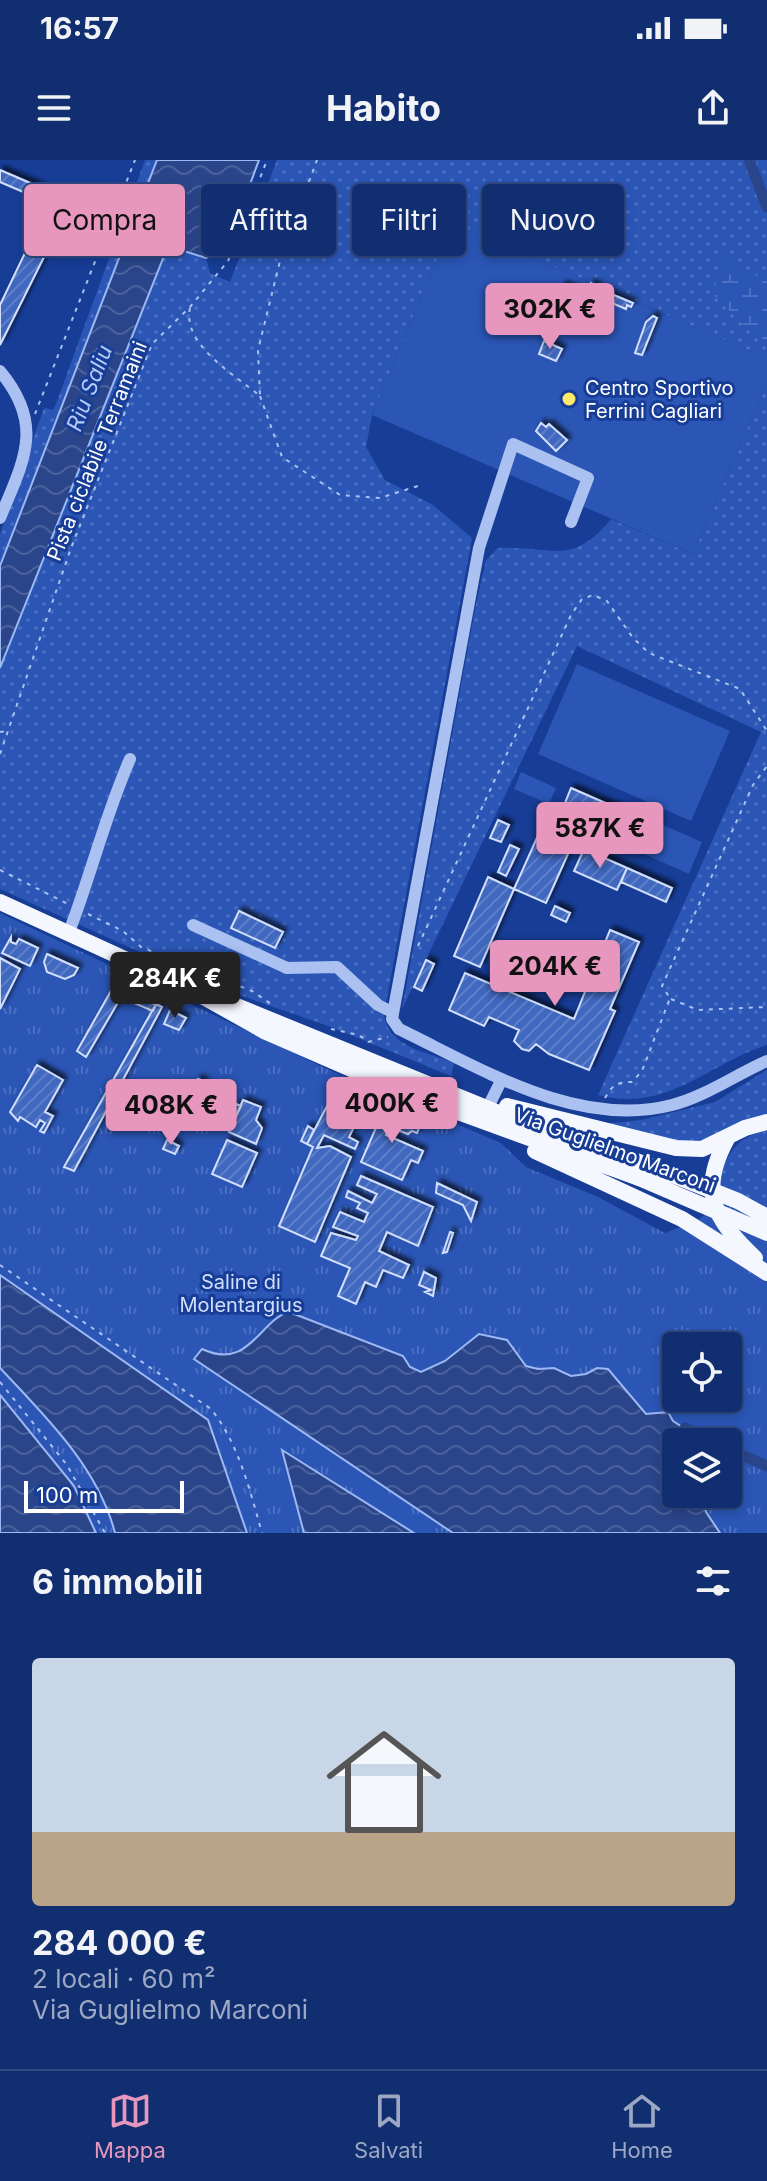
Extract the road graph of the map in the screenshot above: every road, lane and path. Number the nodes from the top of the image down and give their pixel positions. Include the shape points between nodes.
1 (135, 160) edge
2 (267, 160) edge
3 (317, 160) edge
4 (190, 307) junction
5 (0, 371) edge
6 (260, 396) junction
7 (29, 425) junction
8 (421, 485) dead end
9 (0, 518) edge
10 (571, 522) dead end
11 (9, 731) junction
12 (767, 731) edge
13 (0, 732) edge
14 (0, 754) edge
15 (130, 759) dead end
16 (767, 766) edge
17 (0, 870) edge
18 (3, 906) edge
19 (78, 909) junction
20 (193, 925) dead end
21 (69, 932) junction
22 (416, 949) dead end
23 (186, 987) junction
24 (670, 998) junction
25 (767, 1007) edge
26 (281, 1010) dead end
27 (392, 1012) junction
28 (329, 1029) dead end
29 (399, 1029) junction
30 (340, 1046) junction
31 (767, 1061) edge
32 (502, 1079) junction
33 (406, 1093) junction
34 (491, 1101) junction
35 (598, 1110) junction
36 (767, 1122) edge
37 (727, 1139) junction
38 (642, 1171) junction
39 (767, 1217) edge
40 (767, 1233) edge
41 (0, 1265) edge
42 (767, 1271) edge
43 (0, 1382) edge
44 (105, 1533) edge
45 (262, 1533) edge

1 - 7 path
2 - 4 path, Pista ciclabile Terramaini via 228,261
3 - 6 path via 280,261 258,350
4 - 6 path via 195,339
4 - 11 path, Pista ciclabile Terramaini via 152,344 71,548
5 - 7 street via 17,393
6 - 8 path via 282,457 340,495 380,498
7 - 9 street via 22,464
10 - 27 street via 588,478 513,444 479,548
11 - 13 path
11 - 14 path, Pista ciclabile Terramaini
12 - 22 path via 740,689 649,653 607,601 593,595 582,599
15 - 19 street via 106,813
16 - 24 path via 753,785 662,986
17 - 19 path
18 - 21 main road, Via Guglielmo Marconi
19 - 21 street
19 - 26 path via 123,931 141,947 252,991
20 - 27 street via 287,968 337,967
21 - 23 main road, Via Guglielmo Marconi
23 - 30 main road, Via Guglielmo Marconi
23 - 33 main road, Via Guglielmo Marconi via 266,1032
24 - 25 path via 698,1010
24 - 35 path via 642,1071 632,1082 611,1088
27 - 29 street
28 - 29 path via 371,1043
29 - 32 street
30 - 34 main road
30 - 38 main road, Via Guglielmo Marconi
31 - 35 street via 674,1104 637,1112
32 - 34 street
32 - 35 street
33 - 38 main road, Via Guglielmo Marconi
33 - 42 main road via 657,1206
34 - 37 main road via 676,1148 702,1149
36 - 37 main road
37 - 42 main road via 712,1172 710,1195 723,1222
38 - 39 main road, Via Guglielmo Marconi, bridge via 738,1201
38 - 40 main road, Via Guglielmo Marconi, bridge
41 - 45 path via 211,1409 224,1425 247,1480
43 - 44 path via 67,1465

